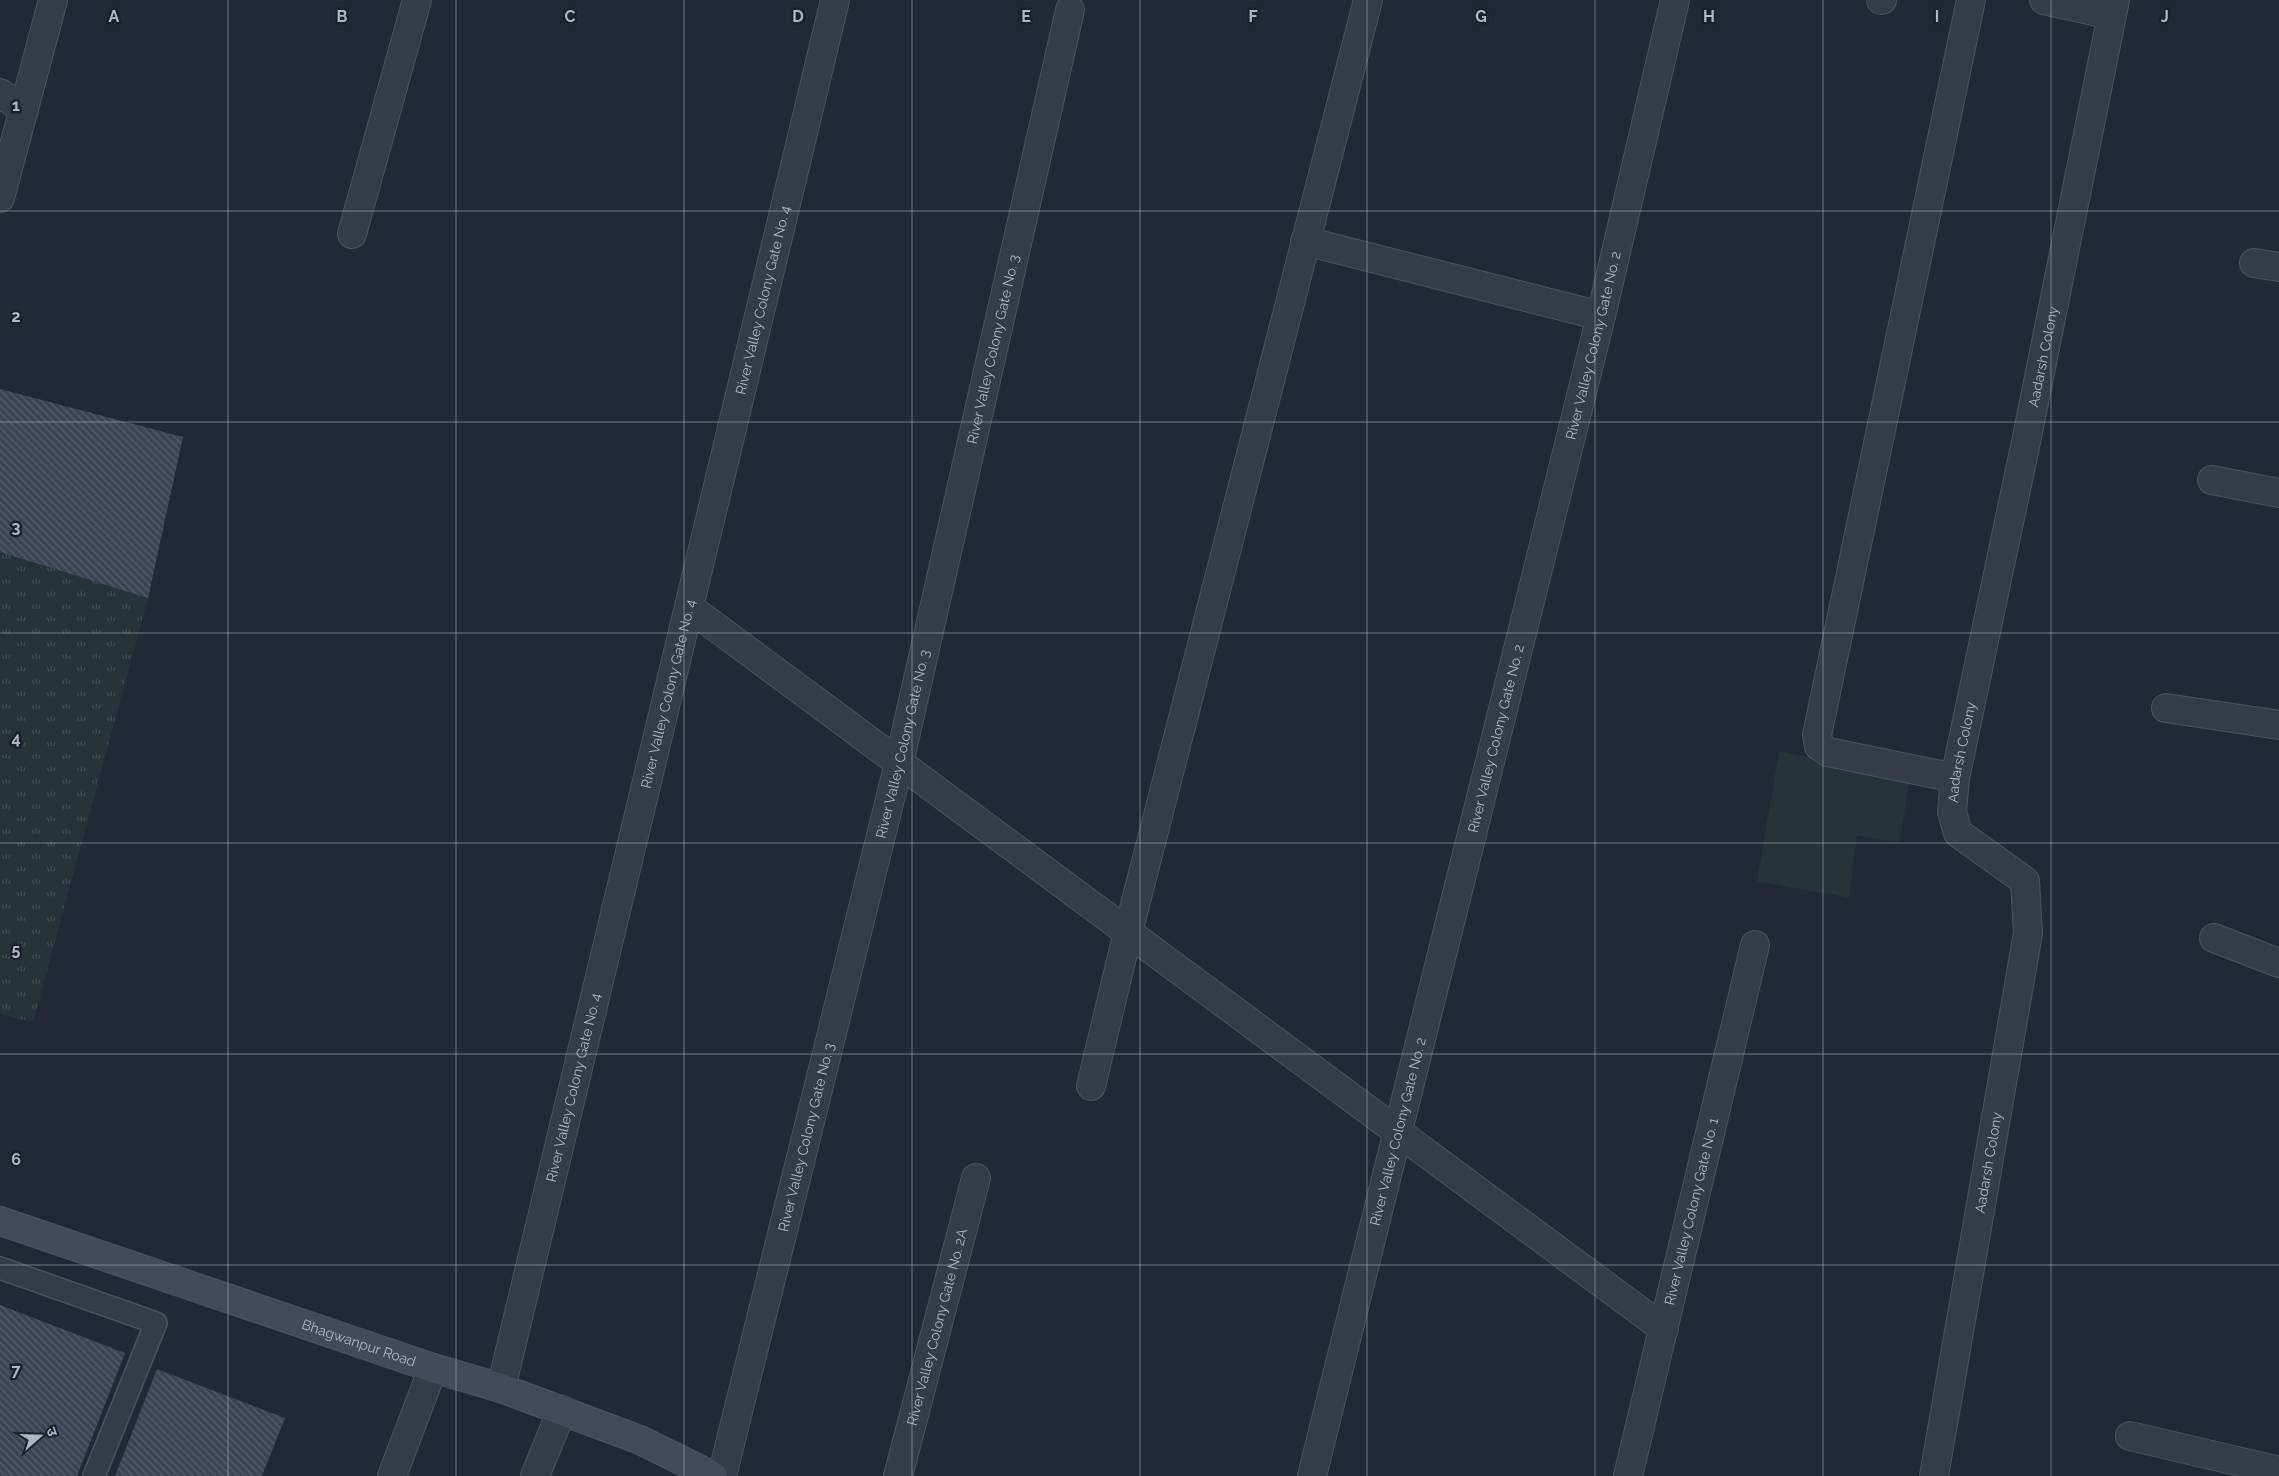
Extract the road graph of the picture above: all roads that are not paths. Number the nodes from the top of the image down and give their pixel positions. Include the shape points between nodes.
1 (53, 0) edge
2 (417, 0) edge
3 (835, 0) edge
4 (1368, 0) edge
5 (1675, 0) edge
6 (1971, 0) edge
7 (2044, 0) edge
8 (2113, 8) edge
9 (1070, 10) dead end
10 (0, 93) edge
11 (24, 110) junction
12 (0, 198) edge
13 (352, 234) dead end
14 (1305, 241) junction
15 (1601, 316) junction
16 (2212, 480) dead end
17 (2279, 493) edge
18 (690, 608) junction
19 (2166, 708) dead end
20 (2279, 725) edge
21 (899, 763) junction
22 (1955, 778) junction
23 (1128, 932) junction
24 (2214, 938) dead end
25 (1755, 945) dead end
26 (2279, 963) edge
27 (1091, 1086) dead end
28 (1398, 1132) junction
29 (976, 1178) dead end
30 (0, 1220) edge
31 (0, 1268) edge
32 (1664, 1329) junction
33 (433, 1368) junction
34 (502, 1388) junction
35 (562, 1410) junction
36 (2130, 1436) dead end
37 (2279, 1471) edge
38 (94, 1476) edge
39 (392, 1476) edge
40 (535, 1476) edge
41 (713, 1476) edge
42 (722, 1476) edge
43 (898, 1476) edge
44 (1312, 1476) edge
45 (1628, 1476) edge
46 (1934, 1476) edge

1 - 11 street
2 - 13 street
3 - 18 street, River Valley Colony Gate No. 4
4 - 14 street
5 - 15 street, River Valley Colony Gate No. 2
6 - 22 street via 1817,735 1819,746 1828,752
7 - 8 street
8 - 22 street, Aadarsh Colony
9 - 21 street, River Valley Colony Gate No. 3
10 - 11 street
11 - 12 street
14 - 15 street
14 - 23 street
15 - 28 street, River Valley Colony Gate No. 2
16 - 17 street
18 - 21 street
18 - 34 street, River Valley Colony Gate No. 4
19 - 20 street
21 - 23 street
21 - 42 street, River Valley Colony Gate No. 3
22 - 46 street, Aadarsh Colony via 1952,812 1958,833 2025,881 2028,933
23 - 27 street
23 - 28 street
24 - 26 street
25 - 32 street, River Valley Colony Gate No. 1
28 - 32 street
28 - 44 street, River Valley Colony Gate No. 2
29 - 43 street, River Valley Colony Gate No. 2A
30 - 33 street, Bhagwanpur Road
31 - 38 lane via 156,1323
32 - 45 street, River Valley Colony Gate No. 1
33 - 34 street, Bhagwanpur Road
33 - 39 street
34 - 35 street, Bhagwanpur Road
35 - 40 street
35 - 41 street, Bhagwanpur Road via 640,1440
36 - 37 street

